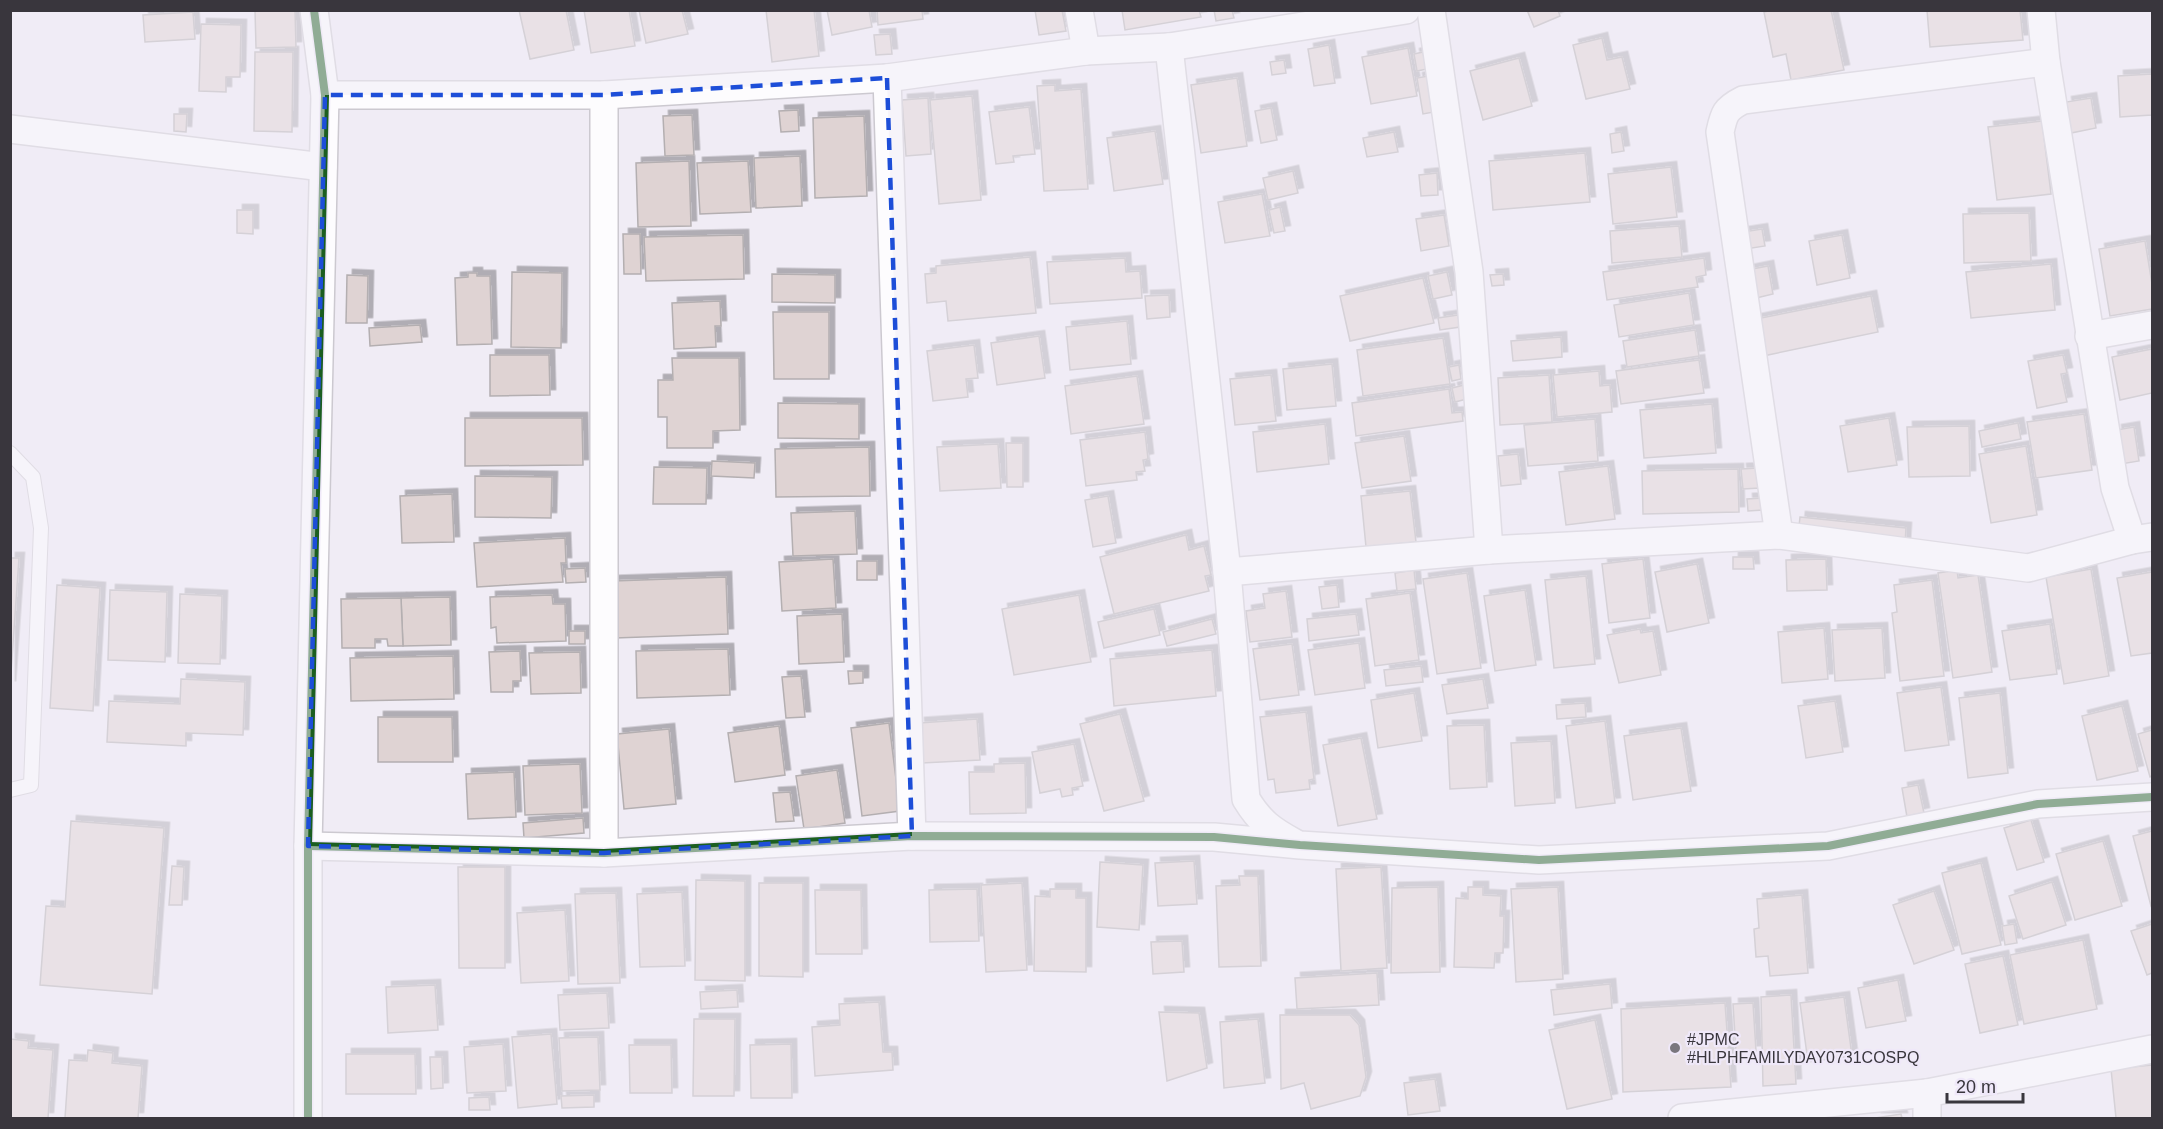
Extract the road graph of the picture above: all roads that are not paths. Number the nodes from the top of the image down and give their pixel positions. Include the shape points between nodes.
1 (314, 10) edge
2 (1079, 10) edge
3 (1406, 10) edge
4 (1431, 10) edge
5 (2041, 10) edge
6 (1169, 46) junction
7 (1086, 51) junction
8 (2046, 62) junction
9 (887, 78) junction
10 (325, 95) junction
11 (604, 95) junction
12 (10, 129) edge
13 (323, 167) junction
14 (2152, 325) edge
15 (2089, 336) junction
16 (10, 453) edge
17 (1779, 535) junction
18 (2142, 539) edge
19 (1489, 550) junction
20 (1227, 572) junction
21 (10, 790) edge
22 (2152, 797) edge
23 (1246, 799) junction
24 (912, 836) junction
25 (1214, 837) junction
26 (1300, 845) junction
27 (308, 846) junction
28 (604, 852) junction
29 (2152, 1049) edge
30 (1927, 1106) edge
31 (308, 1119) edge
32 (1682, 1119) edge

1 - 10 street
2 - 7 street
3 - 6 street
4 - 19 street via 1470,272
5 - 8 street
6 - 7 street
6 - 20 street
7 - 9 street
8 - 15 street
8 - 17 street via 1743,100 1729,107 1720,132
9 - 11 street
9 - 24 street
10 - 11 street
10 - 13 street
11 - 28 street
12 - 13 street
13 - 27 street
14 - 15 street
15 - 18 street via 2115,488
16 - 21 lane via 33,477 41,528 32,785
17 - 18 street via 2028,568
17 - 19 street
19 - 20 street
20 - 23 street
22 - 26 street via 2038,804 1828,846 1539,860
23 - 25 street
23 - 26 street via 1271,830
24 - 25 street
24 - 28 street
25 - 26 street
27 - 28 street
27 - 31 street
29 - 30 street
30 - 32 street

